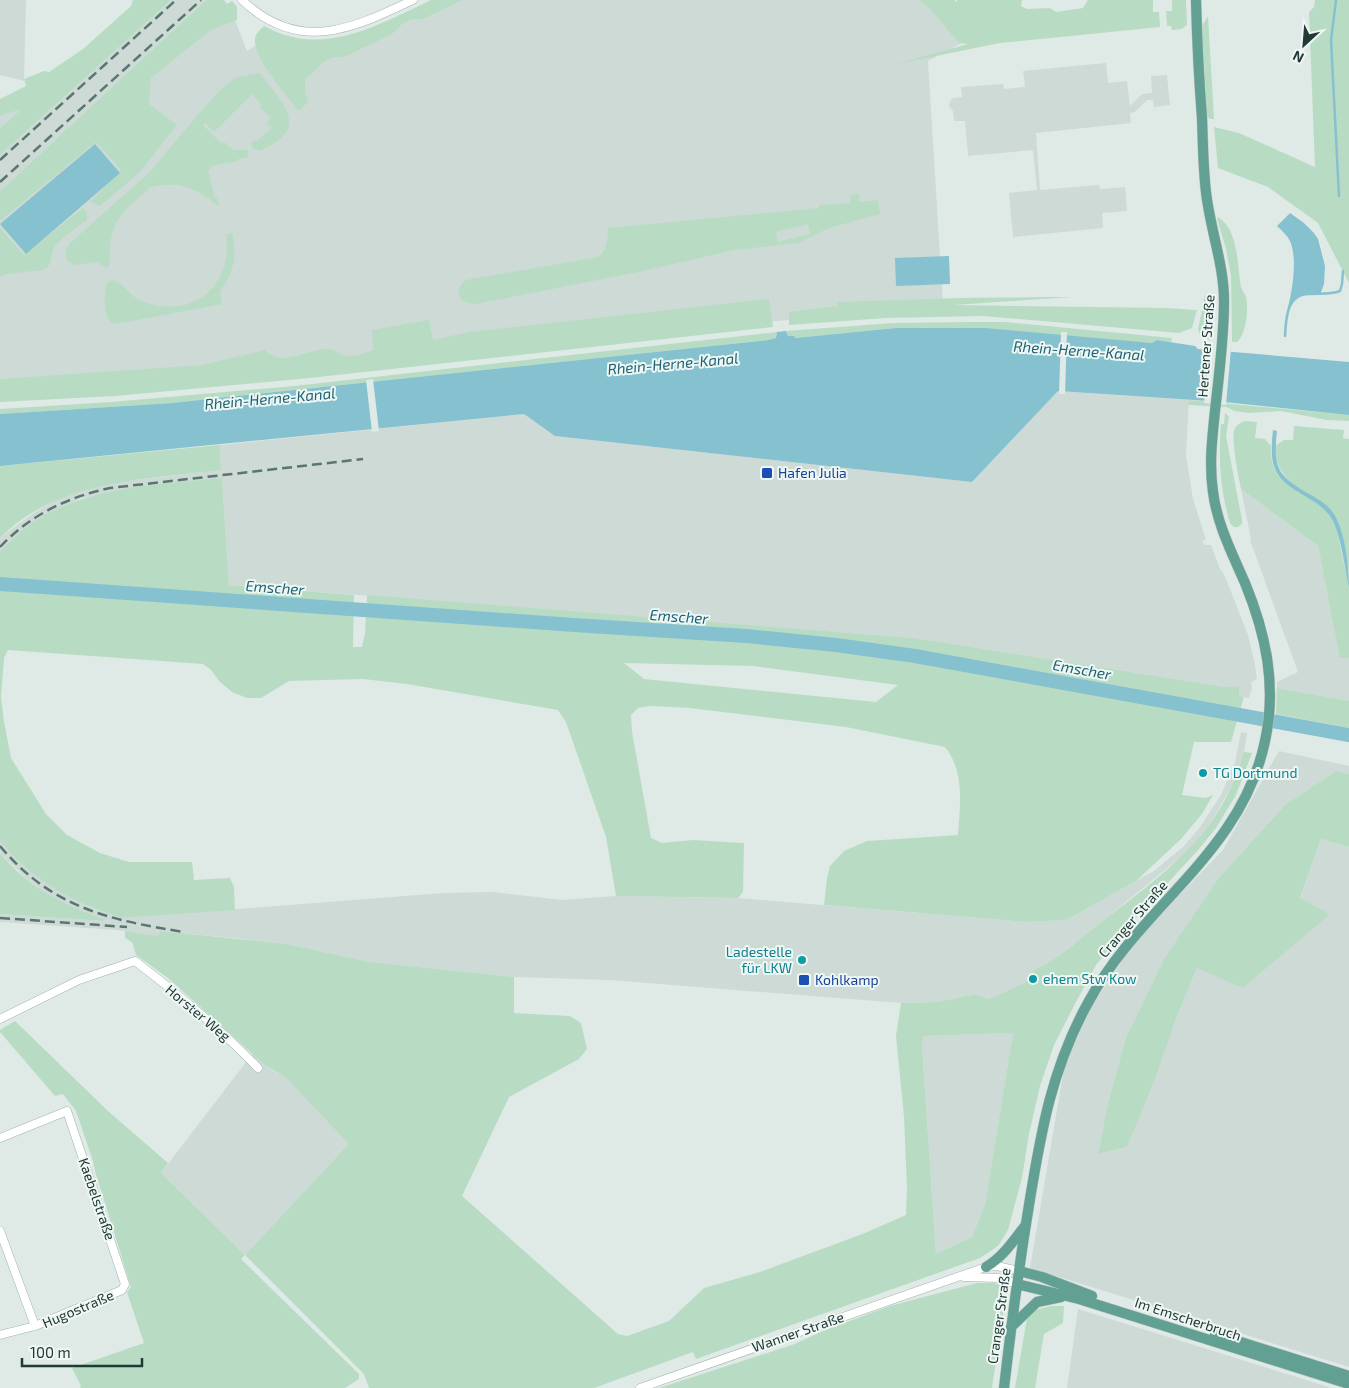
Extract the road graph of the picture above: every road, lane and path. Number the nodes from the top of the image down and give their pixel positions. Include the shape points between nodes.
1 (242, 0) edge
2 (413, 0) edge
3 (1196, 0) edge
4 (1270, 686) joint
5 (0, 1019) edge
6 (258, 1068) dead end
7 (0, 1138) edge
8 (1026, 1225) junction
9 (0, 1232) edge
10 (986, 1267) junction
11 (1019, 1271) junction
12 (956, 1277) junction
13 (1017, 1284) junction
14 (124, 1287) joint
15 (1067, 1291) junction
16 (1080, 1295) junction
17 (35, 1326) junction
18 (1011, 1328) junction
19 (0, 1334) edge
20 (1349, 1376) edge
21 (1349, 1384) edge
22 (640, 1388) edge
23 (1004, 1388) edge

1 - 2 street via 263,17 286,27 323,32 362,23
3 - 4 main road, Hertener Straße via 1206,194 1218,248 1224,300 1210,452 1211,478 1220,525 1262,632
4 - 8 main road, Cranger Straße via 1266,737 1256,773 1234,821 1121,952 1090,998 1075,1028 1061,1059 1046,1109
5 - 6 street, Horster Weg via 79,980 134,961 195,1008
7 - 14 street, Kaebelstraße via 67,1111
8 - 10 main road via 995,1262
8 - 11 main road, Cranger Straße
9 - 17 street
10 - 11 street, Wanner Straße
10 - 12 street, Wanner Straße
11 - 13 main road, Cranger Straße
11 - 15 main road, Im Emscherbruch via 1042,1277
12 - 13 street, Wanner Straße via 999,1278
12 - 22 street, Wanner Straße
13 - 15 main road, Im Emscherbruch
13 - 18 main road, Cranger Straße
14 - 17 street, Hugostraße
15 - 16 main road, Im Emscherbruch
15 - 18 main road via 1037,1302
16 - 20 main road, Im Emscherbruch
16 - 21 main road, Im Emscherbruch
17 - 19 street, Hugostraße
18 - 23 main road, Cranger Straße

